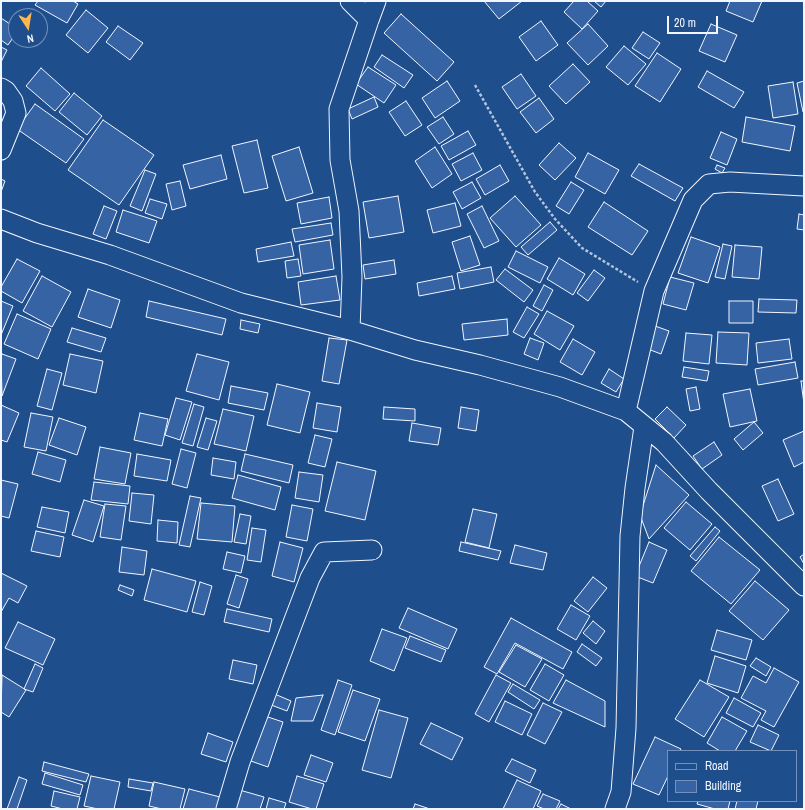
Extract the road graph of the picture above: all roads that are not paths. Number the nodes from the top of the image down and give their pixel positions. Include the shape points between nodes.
1 (350, 1) edge
2 (376, 1) edge
3 (369, 20) junction
4 (1, 88) edge
5 (1, 150) edge
6 (804, 186) edge
7 (1, 219) edge
8 (350, 330) junction
9 (626, 411) junction
10 (644, 427) junction
11 (372, 550) dead end
12 (804, 586) edge
13 (226, 809) edge
14 (616, 809) edge

1 - 3 street
2 - 3 street
3 - 8 street via 339,109 340,160 349,211 352,277
4 - 5 street via 13,101 16,113
6 - 9 street via 730,182 709,184 693,200 654,291
7 - 8 street via 37,233 110,255 241,303
8 - 9 street via 415,350 480,364 560,387
9 - 10 street
10 - 12 street via 664,442
10 - 14 street via 630,536 626,728 621,792
11 - 13 street via 324,552 310,578 240,762

